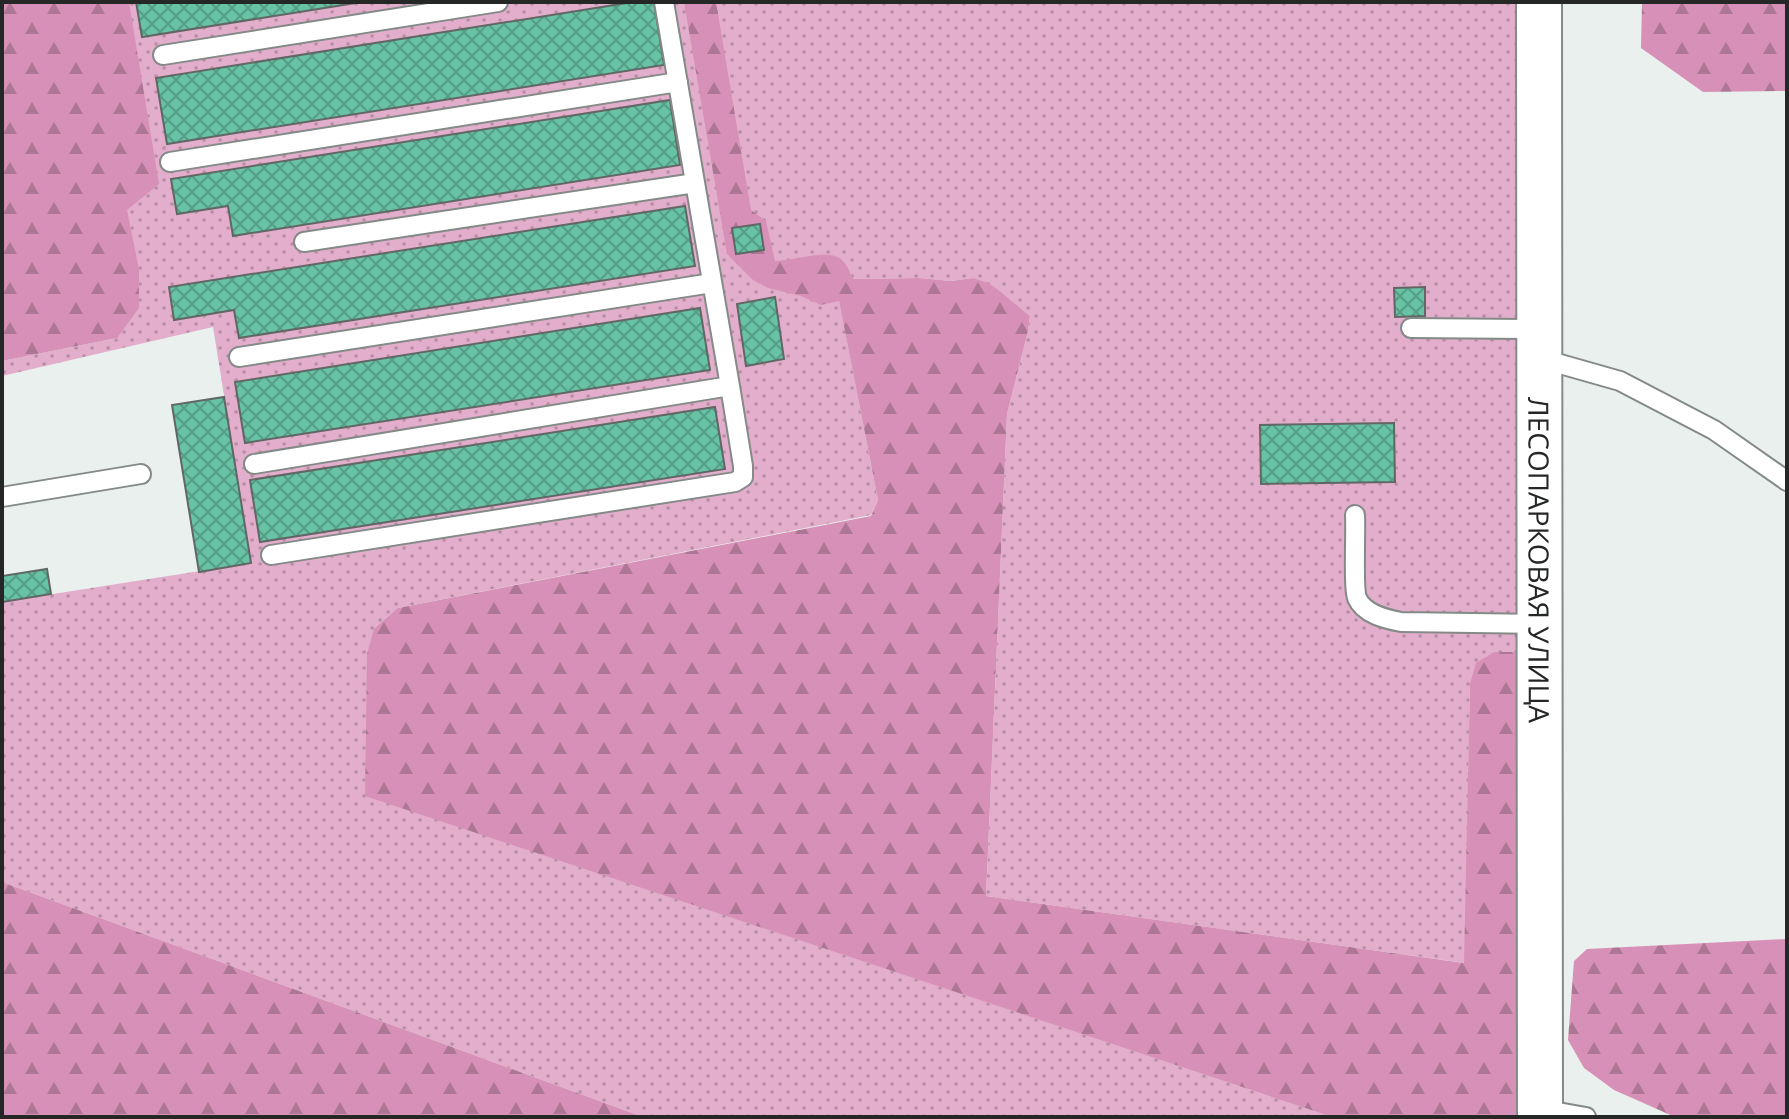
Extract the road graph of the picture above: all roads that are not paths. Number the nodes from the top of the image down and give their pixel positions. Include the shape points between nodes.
1 (498, 2) edge
2 (664, 2) edge
3 (1539, 2) edge
4 (163, 55) dead end
5 (678, 82) junction
6 (170, 162) dead end
7 (695, 183) junction
8 (304, 242) dead end
9 (712, 283) junction
10 (1411, 328) dead end
11 (1539, 344) junction
12 (239, 357) dead end
13 (730, 386) junction
14 (254, 464) dead end
15 (141, 474) dead end
16 (1787, 481) edge
17 (2, 497) edge
18 (1355, 515) dead end
19 (271, 555) dead end
20 (1539, 624) junction
21 (1540, 1113) edge
22 (1586, 1117) edge

1 - 4 lane
2 - 5 lane
3 - 11 street, ЛЕСОПАРКОВАЯ УЛИЦА
5 - 6 lane
5 - 7 lane
7 - 8 lane
7 - 9 lane
9 - 12 lane
9 - 13 lane
10 - 11 lane
11 - 16 lane via 1714,430
11 - 20 street, ЛЕСОПАРКОВАЯ УЛИЦА
13 - 14 lane
13 - 19 lane via 743,466 743,477 735,482
15 - 17 lane
18 - 20 lane via 1356,597 1365,609 1401,622
20 - 21 street, ЛЕСОПАРКОВАЯ УЛИЦА
21 - 22 lane

